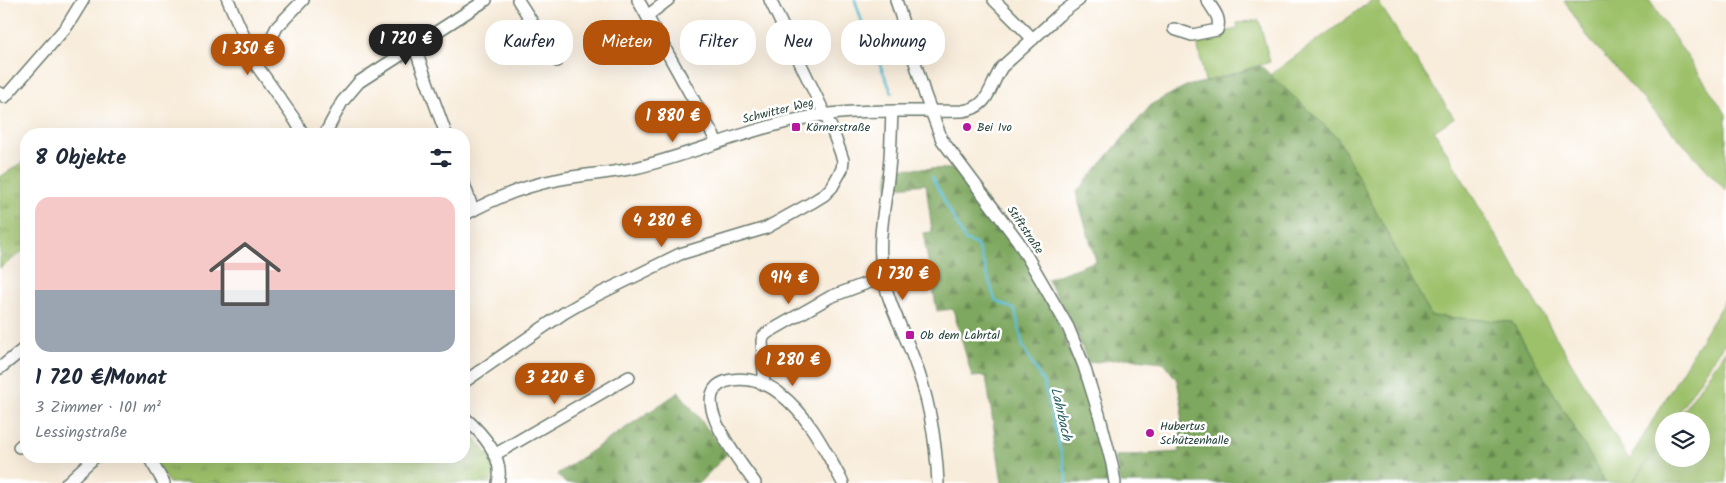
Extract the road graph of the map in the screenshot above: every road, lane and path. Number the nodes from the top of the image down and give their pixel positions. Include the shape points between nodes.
1 (83, 0) edge
2 (228, 0) edge
3 (303, 0) edge
4 (486, 0) edge
5 (518, 0) edge
6 (638, 0) edge
7 (668, 0) edge
8 (770, 0) edge
9 (896, 0) edge
10 (994, 0) edge
11 (1079, 0) edge
12 (1207, 0) edge
13 (647, 16) junction
14 (531, 20) edge
15 (1174, 29) dead end
16 (1032, 39) junction
17 (414, 46) junction
18 (257, 66) junction
19 (3, 95) edge
20 (892, 112) junction
21 (931, 112) junction
22 (824, 114) junction
23 (300, 128) edge
24 (328, 128) edge
25 (444, 128) edge
26 (717, 142) junction
27 (470, 211) edge
28 (883, 277) junction
29 (20, 352) edge
30 (0, 368) edge
31 (629, 377) dead end
32 (470, 378) edge
33 (763, 384) junction
34 (470, 423) edge
35 (494, 455) junction
36 (88, 463) edge
37 (152, 463) edge
38 (67, 483) edge
39 (164, 483) edge
40 (498, 483) edge
41 (755, 483) edge
42 (843, 483) edge
43 (938, 483) edge
44 (1115, 483) edge

1 - 19 street via 67,26
2 - 18 street
3 - 18 street via 278,27
4 - 17 street
5 - 14 street
6 - 13 street
7 - 13 street
8 - 22 street
9 - 21 street, Stiftstraße
10 - 16 street
11 - 16 street
12 - 15 street via 1218,17 1217,30 1192,35
13 - 26 street
16 - 21 street, Schwitter Weg via 1002,66 987,98 978,106 968,110
17 - 24 street via 354,86
17 - 25 street
18 - 23 street
20 - 21 street, Schwitter Weg
20 - 22 street, Schwitter Weg
20 - 28 street via 881,239
21 - 44 street, Stiftstraße via 942,140 1018,241 1068,327 1099,414
22 - 26 street, Schwitter Weg
22 - 32 street via 843,160 837,180 824,195 766,228 680,254 583,302
26 - 27 street, Schwitter Weg via 636,167 557,179 528,187
28 - 33 street via 830,297 767,334 762,341
28 - 43 street via 924,386
29 - 30 street
31 - 35 street
33 - 41 street via 752,380 724,382 712,397 712,413 718,428
33 - 42 street via 788,400 811,425
34 - 35 street
35 - 40 street via 500,473
36 - 38 street
37 - 39 street

